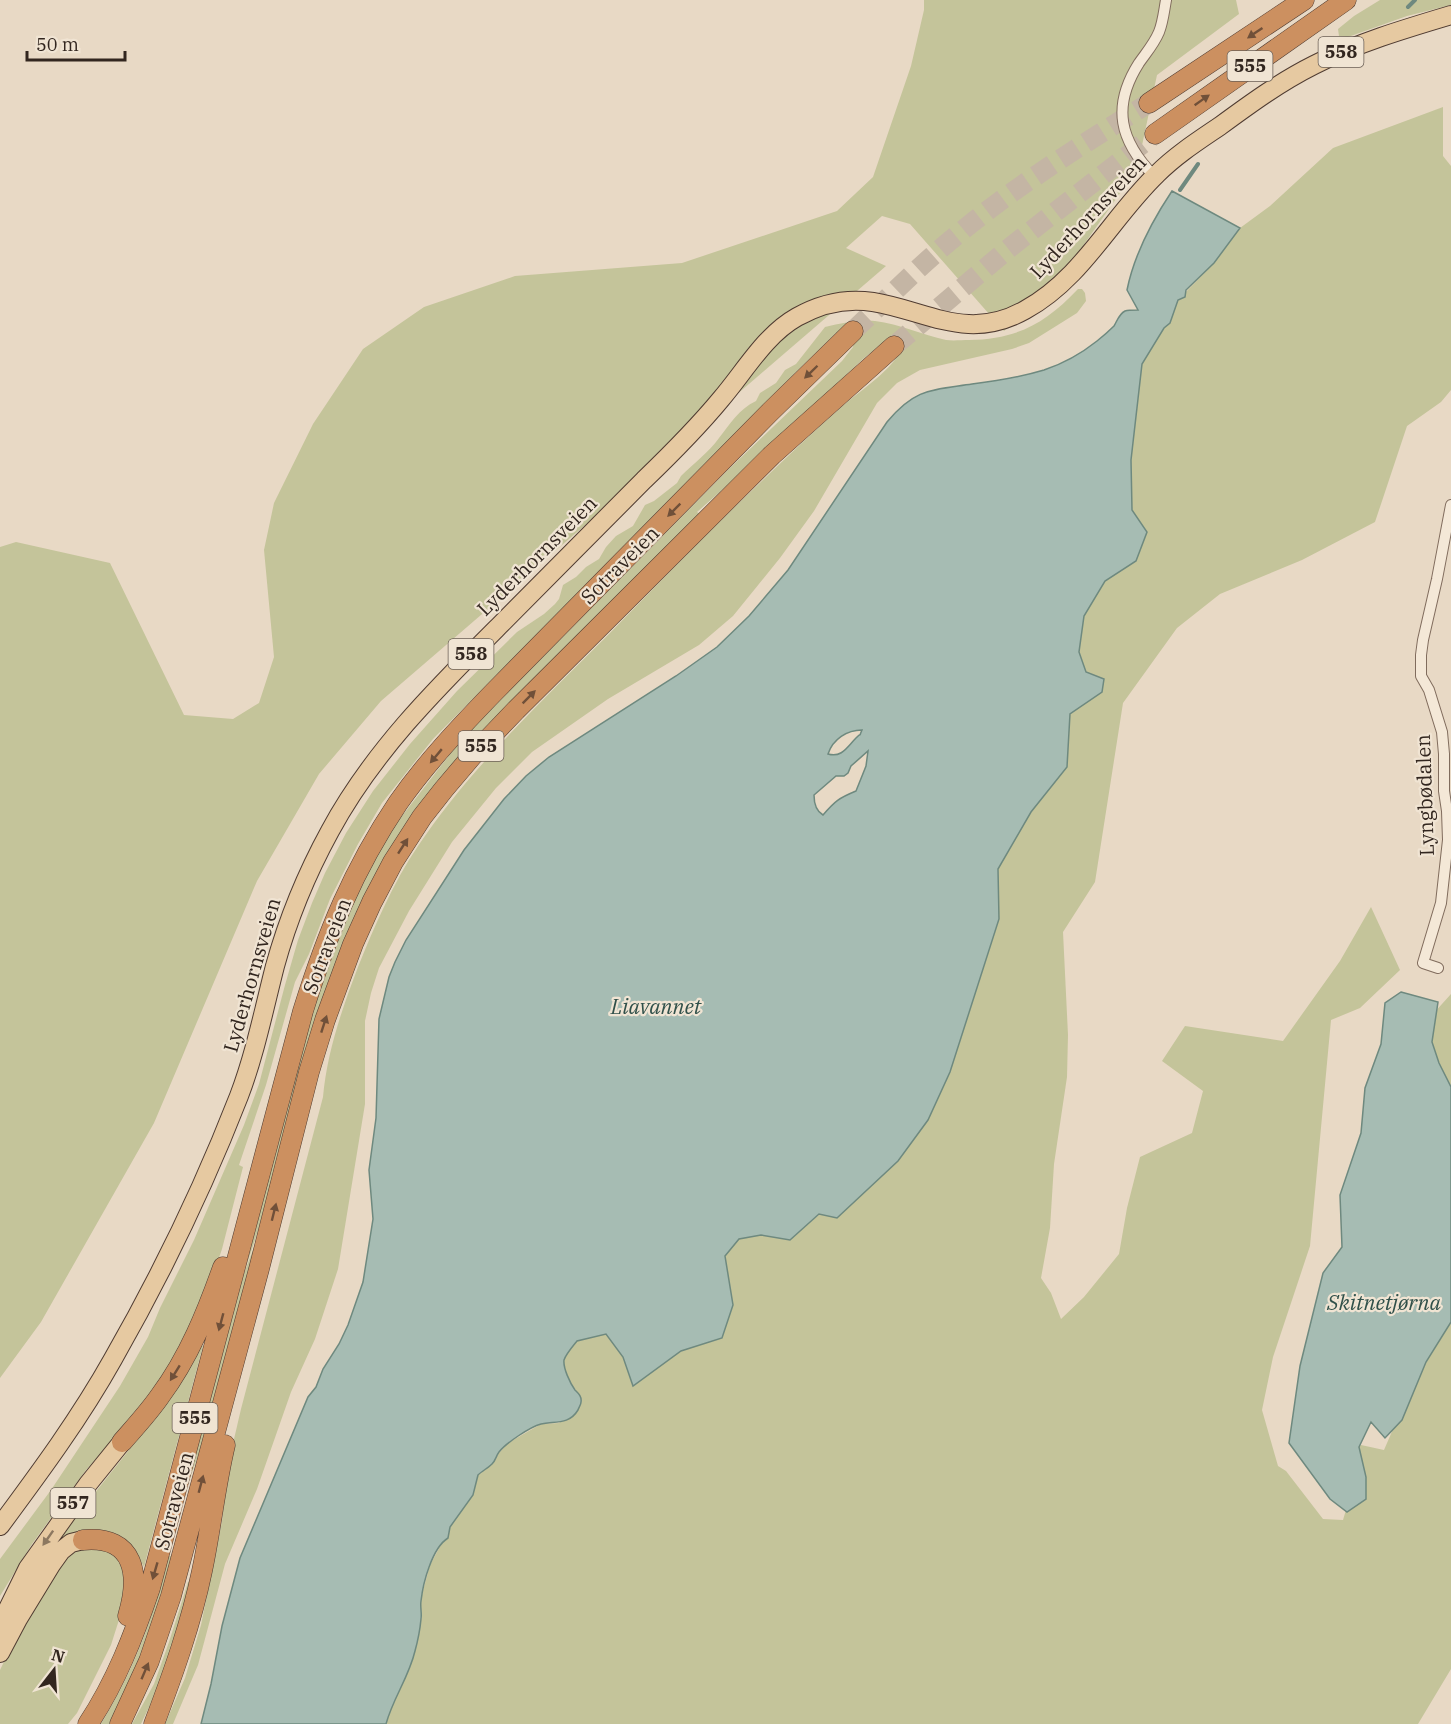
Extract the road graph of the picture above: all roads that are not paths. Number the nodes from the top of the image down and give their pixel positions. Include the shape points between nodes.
1 (1166, 0) edge
2 (1304, 0) edge
3 (1346, 0) edge
4 (1451, 15) edge
5 (1149, 103) tunnel mouth
6 (1155, 134) tunnel mouth
7 (1154, 176) junction
8 (853, 331) tunnel mouth
9 (894, 346) tunnel mouth
10 (1451, 505) edge
11 (1438, 968) dead end
12 (277, 1102) junction
13 (259, 1269) junction
14 (122, 1442) joint
15 (0, 1526) edge
16 (83, 1540) joint
17 (28, 1568) junction
18 (0, 1608) edge
19 (0, 1625) edge
20 (0, 1653) edge
21 (165, 1696) junction
22 (86, 1724) edge
23 (120, 1724) edge
24 (149, 1724) edge
25 (154, 1724) edge

1 - 7 street via 1159,33 1130,80 1122,107 1127,138 1141,163
2 -> 5 highway, 555
6 -> 3 highway, 555
4 - 7 main road, Lyderhornsveien / 558 via 1371,40 1311,66 1189,147
7 - 15 main road, Lyderhornsveien / 558 via 1077,267 1042,300 1011,316 965,324 875,302 851,301 828,304 786,324 696,428 411,717 356,788 307,876 284,935 242,1088 188,1214 149,1292 66,1435
8 -> 12 highway, Sotraveien / 555 via 494,692 449,739 399,802 348,888 330,931
13 -> 9 highway, Sotraveien / 555 via 309,1072 339,978 372,902 422,817 472,756 588,637 772,455
10 - 11 street, Lyngbødalen via 1420,670 1438,717 1444,754 1446,861 1441,903 1423,963
12 -> 14 highway, 555 via 250,1172 204,1318 162,1394
12 -> 22 highway, Sotraveien / 555 via 150,1588 112,1683
13 - 21 highway, 555 via 202,1572 179,1660
23 -> 13 highway, Sotraveien / 555 via 149,1661 171,1596
14 -> 17 main road, 557
16 - 20 main road, 557 via 61,1551
16 - 22 highway, 555 via 105,1540 121,1549 132,1566 135,1591
17 - 18 main road, 557
17 - 19 main road, 557
21 - 24 highway, 555
21 - 25 highway, 555

